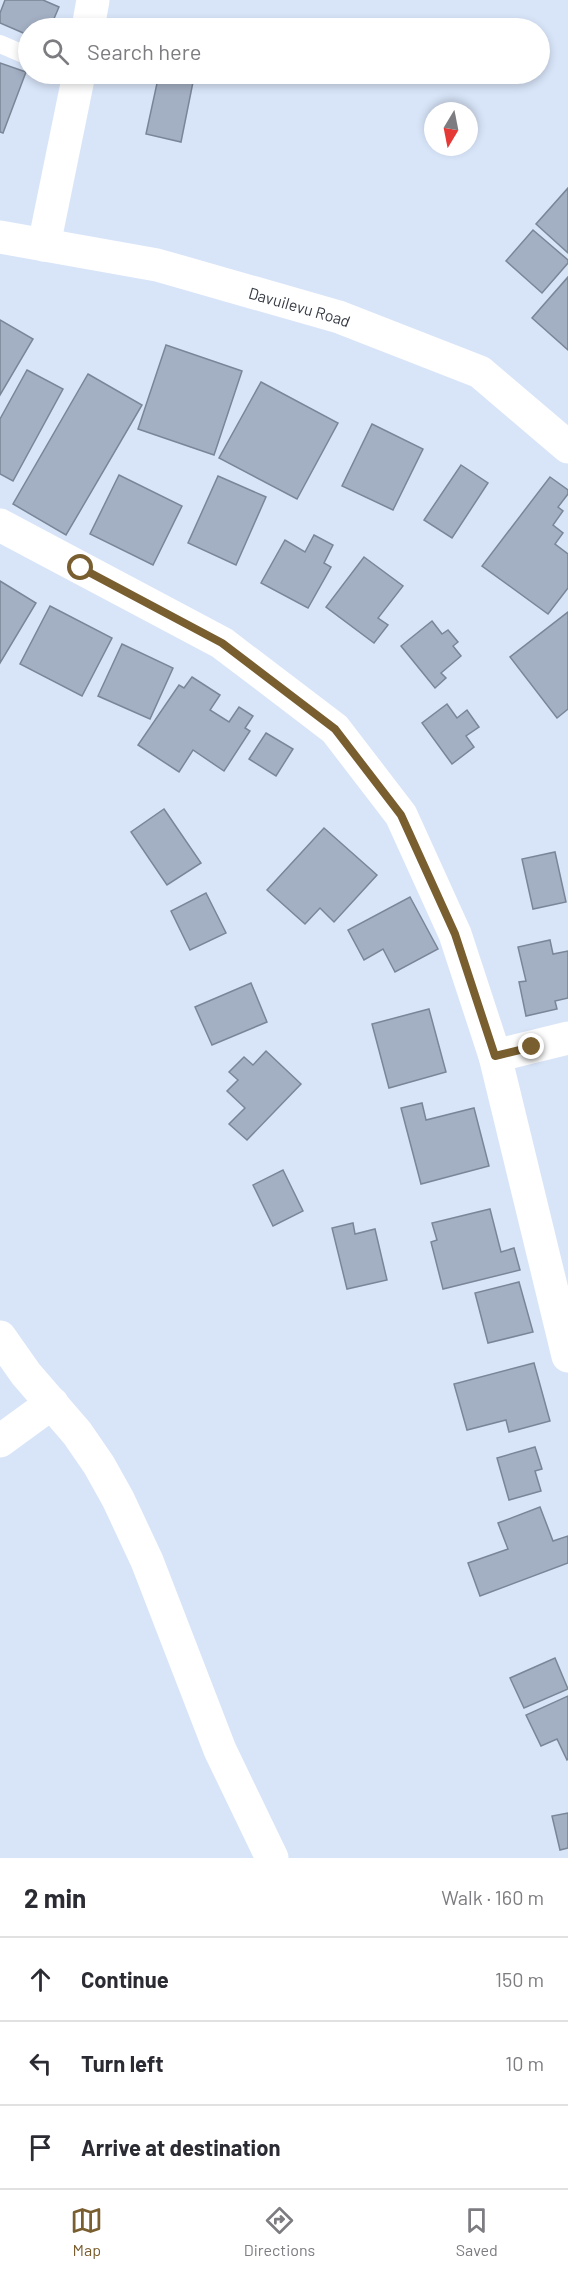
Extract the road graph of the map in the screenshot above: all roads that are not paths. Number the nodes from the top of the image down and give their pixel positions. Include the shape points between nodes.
1 (93, 0) edge
2 (90, 18) edge
3 (0, 45) edge
4 (18, 52) edge
5 (74, 84) edge
6 (0, 237) edge
7 (44, 245) junction
8 (568, 447) edge
9 (0, 525) edge
10 (568, 1038) edge
11 (495, 1056) junction
12 (0, 1337) edge
13 (568, 1356) edge
14 (52, 1403) junction
15 (0, 1441) edge
16 (272, 1858) edge

1 - 2 street
3 - 4 lane
5 - 7 street
6 - 7 street, Davuilevu Road
7 - 8 street, Davuilevu Road via 157,265 339,317 480,372
9 - 11 street via 222,643 335,729 401,815 455,934
10 - 11 street
11 - 13 street
12 - 14 street
14 - 15 street
14 - 16 street via 99,1465 134,1530 220,1750

